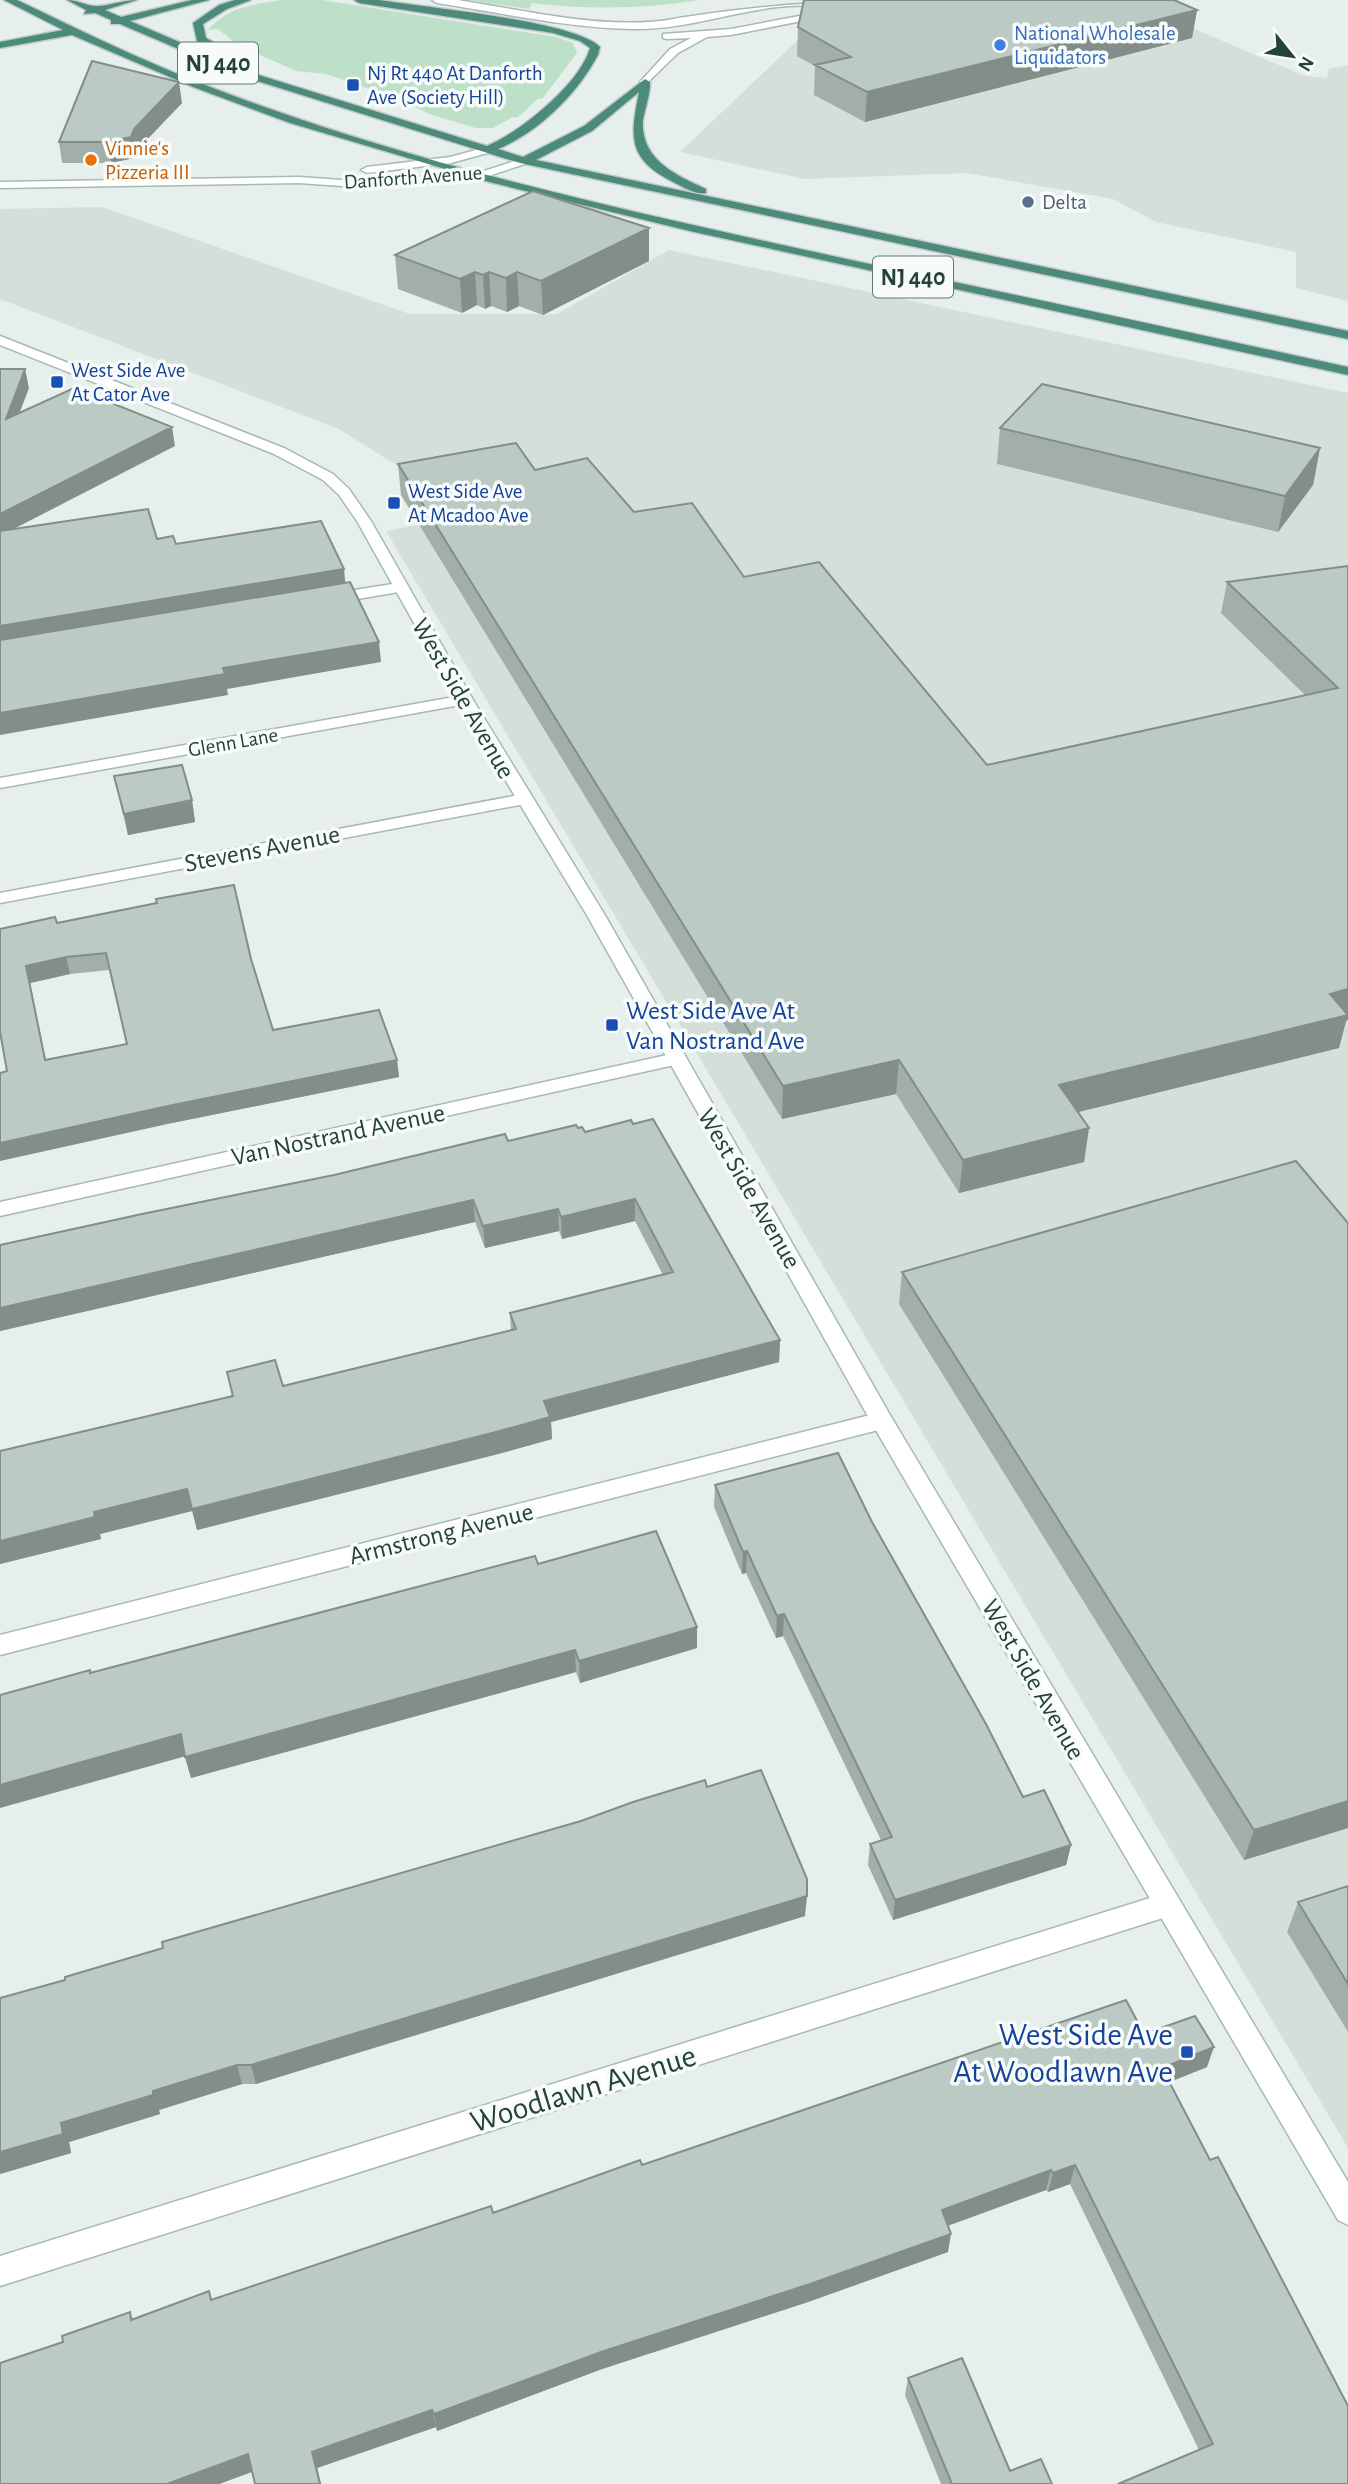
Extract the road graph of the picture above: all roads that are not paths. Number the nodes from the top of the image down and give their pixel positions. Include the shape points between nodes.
1 (9, 0) edge
2 (72, 0) edge
3 (132, 0) edge
4 (204, 0) edge
5 (246, 0) edge
6 (359, 0) edge
7 (437, 0) edge
8 (822, 2) edge
9 (847, 6) edge
10 (751, 8) junction
11 (93, 10) junction
12 (769, 18) junction
13 (117, 21) junction
14 (554, 30) junction
15 (73, 32) junction
16 (708, 33) junction
17 (602, 37) dead end
18 (653, 38) dead end
19 (0, 45) edge
20 (645, 82) junction
21 (321, 98) junction
22 (487, 150) junction
23 (524, 161) junction
24 (433, 163) junction
25 (479, 176) junction
26 (299, 180) junction
27 (0, 185) edge
28 (750, 210) junction
29 (1348, 335) edge
30 (0, 340) edge
31 (1348, 371) edge
32 (399, 587) junction
33 (316, 601) edge
34 (465, 700) junction
35 (0, 783) edge
36 (524, 799) junction
37 (0, 898) edge
38 (676, 1059) junction
39 (0, 1209) edge
40 (882, 1421) junction
41 (0, 1645) edge
42 (1166, 1905) junction
43 (1348, 2210) edge
44 (0, 2271) edge

1 - 15 highway, NJ 440
2 - 11 highway, NJ 440
3 - 11 highway
4 - 13 highway
5 - 21 highway via 201,20 197,27 201,39
6 - 14 highway
7 - 10 street via 619,25 670,23
8 - 9 street
8 - 10 street via 785,1
8 - 12 street
8 - 16 street via 813,16
10 - 12 street via 767,12
11 - 13 highway, NJ 440
11 - 15 highway via 76,17
12 - 16 street
13 - 15 highway
13 - 21 highway, NJ 440 via 248,75
14 - 17 street
14 - 22 highway via 584,39 595,47 594,54 547,113
15 - 19 highway
15 - 24 highway, NJ 440 via 239,101
16 - 18 street
16 - 20 street via 674,51
20 - 23 highway via 594,125
20 - 28 highway via 636,130 643,153 670,176
21 - 22 highway, NJ 440
22 - 23 highway, NJ 440
22 - 24 street, Danforth Avenue
23 - 25 street, Danforth Avenue
23 - 28 highway, NJ 440
24 - 25 highway, NJ 440
24 - 26 street, Danforth Avenue
25 - 26 street, Danforth Avenue via 356,184
25 - 31 highway, NJ 440 via 622,214
26 - 27 street, Danforth Avenue
28 - 29 highway, NJ 440
30 - 32 street, West Side Avenue via 312,466 344,492
32 - 33 street
32 - 34 street, West Side Avenue
34 - 35 street, Glenn Lane
34 - 36 street, West Side Avenue
36 - 37 street, Stevens Avenue
36 - 38 street, West Side Avenue
38 - 39 street, Van Nostrand Avenue
38 - 40 street, West Side Avenue
40 - 41 street, Armstrong Avenue
40 - 42 street, West Side Avenue
42 - 43 street, West Side Avenue
42 - 44 street, Woodlawn Avenue

